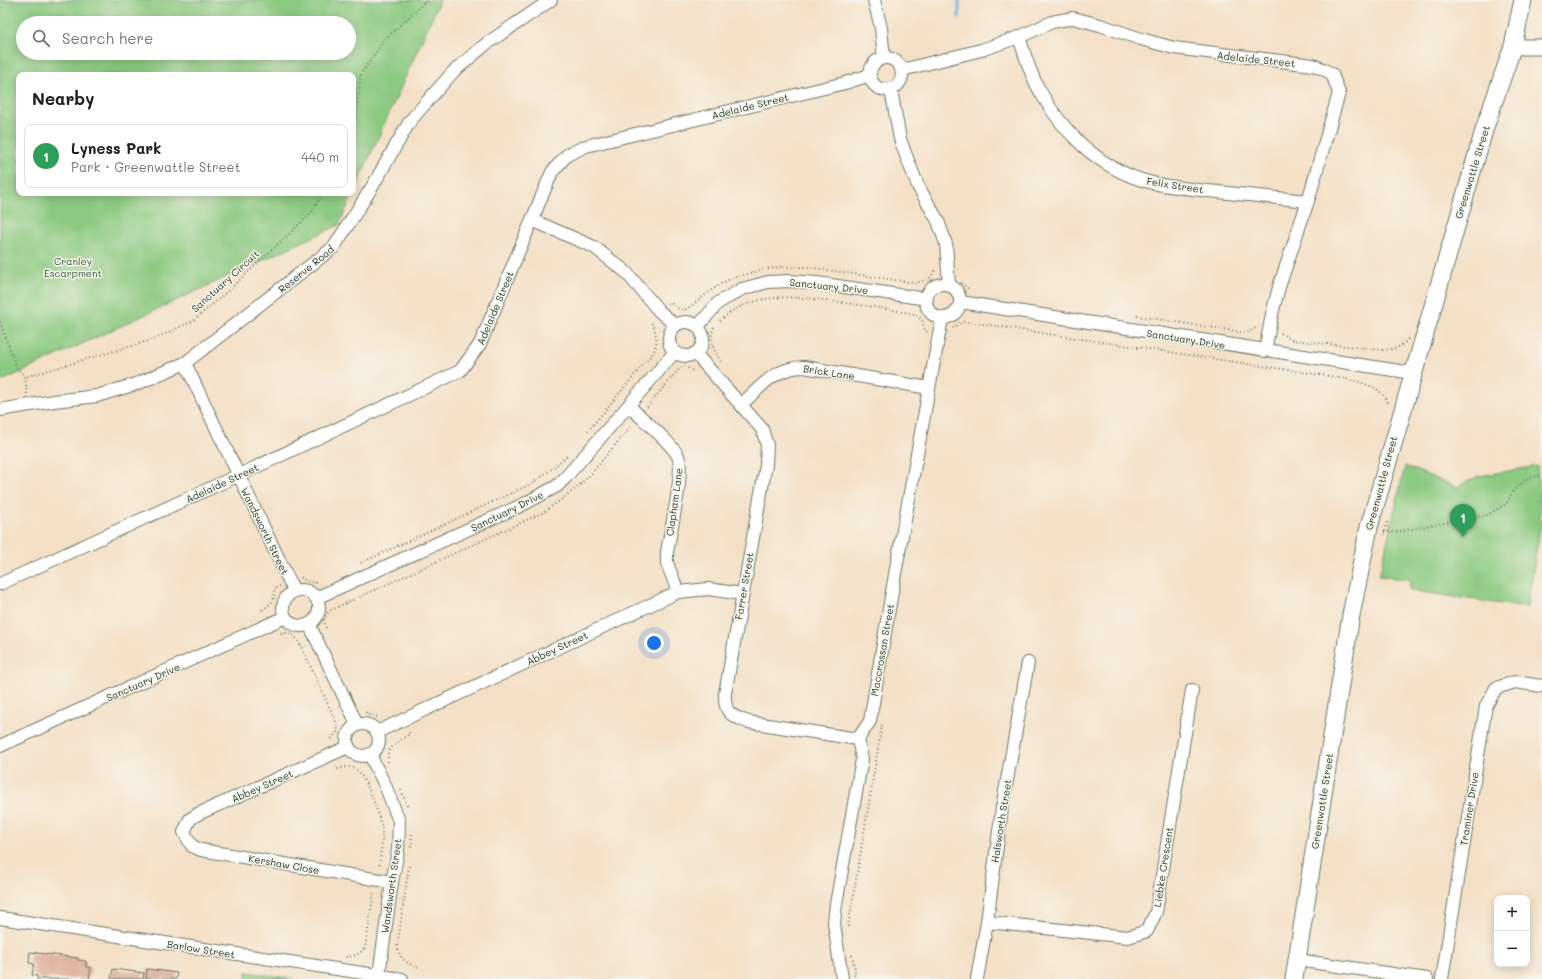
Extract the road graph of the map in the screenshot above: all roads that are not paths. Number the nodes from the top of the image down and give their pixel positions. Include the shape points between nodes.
1 (551, 0) edge
2 (874, 0) edge
3 (1523, 0) edge
4 (1019, 37) junction
5 (1512, 46) junction
6 (1542, 47) edge
7 (884, 58) junction
8 (902, 70) junction
9 (870, 75) junction
10 (891, 90) junction
11 (1308, 201) junction
12 (532, 220) junction
13 (949, 285) junction
14 (927, 299) junction
15 (960, 302) junction
16 (942, 318) junction
17 (675, 325) junction
18 (698, 326) junction
19 (1265, 351) junction
20 (675, 352) junction
21 (695, 353) junction
22 (185, 363) junction
23 (1412, 373) junction
24 (929, 388) junction
25 (742, 404) junction
26 (629, 406) junction
27 (0, 410) edge
28 (239, 475) junction
29 (0, 584) edge
30 (294, 591) junction
31 (678, 592) junction
32 (742, 594) junction
33 (316, 598) junction
34 (285, 617) junction
35 (309, 624) junction
36 (1028, 663) dead end
37 (1542, 686) edge
38 (1192, 690) dead end
39 (357, 724) junction
40 (377, 732) junction
41 (858, 739) junction
42 (0, 746) edge
43 (348, 747) junction
44 (370, 755) junction
45 (184, 832) joint
46 (392, 882) junction
47 (0, 918) edge
48 (987, 922) junction
49 (1297, 960) junction
50 (379, 975) junction
51 (402, 979) edge
52 (842, 979) edge
53 (977, 979) edge
54 (1294, 979) edge
55 (1427, 979) edge
56 (1442, 979) edge

1 - 22 street, Reserve Road via 486,44 453,72 410,121 372,188 334,247
2 - 7 street via 881,28
3 - 5 main road, Greenwattle Street
4 - 8 street, Adelaide Street
4 - 11 street, Felix Street via 1039,90 1058,119 1090,153 1114,168 1143,181
4 - 11 street, Adelaide Street via 1052,22 1073,18 1174,48 1312,65 1332,74 1339,93
5 - 6 street
5 - 23 main road, Greenwattle Street via 1485,127
7 - 8 street via 893,59
7 - 9 street via 875,62
8 - 10 street via 902,80
9 - 10 street via 876,87
9 - 12 street, Adelaide Street via 586,146 567,155 552,172
10 - 13 street via 905,153 918,186 938,221 946,244
11 - 19 street, Adelaide Street via 1272,314
12 - 17 street via 594,247 626,272 659,311
12 - 28 street, Adelaide Street via 480,344 460,371
13 - 14 street via 941,284 931,289
13 - 15 street via 958,292
14 - 16 street via 930,311
14 - 18 street, Sanctuary Drive via 816,283 768,282 742,289 718,303
15 - 16 street via 954,314
15 - 19 street, Sanctuary Drive
16 - 24 street, Maccrossan Street
17 - 18 street via 686,322
17 - 20 street via 669,337 671,348
18 - 21 street via 702,343
19 - 23 street, Sanctuary Drive
20 - 21 street via 686,356
20 - 26 street, Sanctuary Drive
21 - 25 street, Farrer Street
22 - 27 street, Reserve Road via 139,383 97,396
22 - 28 street, Wandsworth Street
23 - 49 main road, Greenwattle Street via 1369,527 1351,616
24 - 25 street, Brick Lane via 795,367 775,374
24 - 41 street, Maccrossan Street via 870,721
25 - 32 street, Farrer Street via 762,429 767,454
26 - 31 street, Clapham Lane via 672,448 680,461 667,552
26 - 33 street, Sanctuary Drive via 557,486 544,494
28 - 29 street, Adelaide Street
28 - 30 street, Wandsworth Street
30 - 33 street via 305,590
30 - 34 street via 283,604
31 - 32 street, Abbey Street via 708,589
31 - 40 street, Abbey Street
32 - 41 street, Farrer Street via 725,694 724,704 728,712 735,718 748,722
33 - 35 street via 318,613
34 - 35 street via 297,625
34 - 42 street, Sanctuary Drive
35 - 39 street
36 - 48 street, Halsworth Street via 1002,808
37 - 56 street, Traminer Drive via 1515,682 1496,688 1486,706
38 - 48 street, Liebke Crescent via 1156,912 1146,931 1128,937
39 - 40 street via 369,724
39 - 43 street via 346,736
40 - 44 street via 378,747
41 - 52 street via 862,759 834,923
43 - 44 street via 355,755
43 - 45 street, Abbey Street via 198,814 190,819
44 - 46 street, Wandsworth Street via 385,784 399,821 398,851
45 - 46 street, Kershaw Close via 192,846 201,850
46 - 50 street, Wandsworth Street
47 - 50 street, Barlow Street
48 - 53 street, Halsworth Street
49 - 54 main road, Greenwattle Street
49 - 55 street
50 - 51 street, Barlow Street

